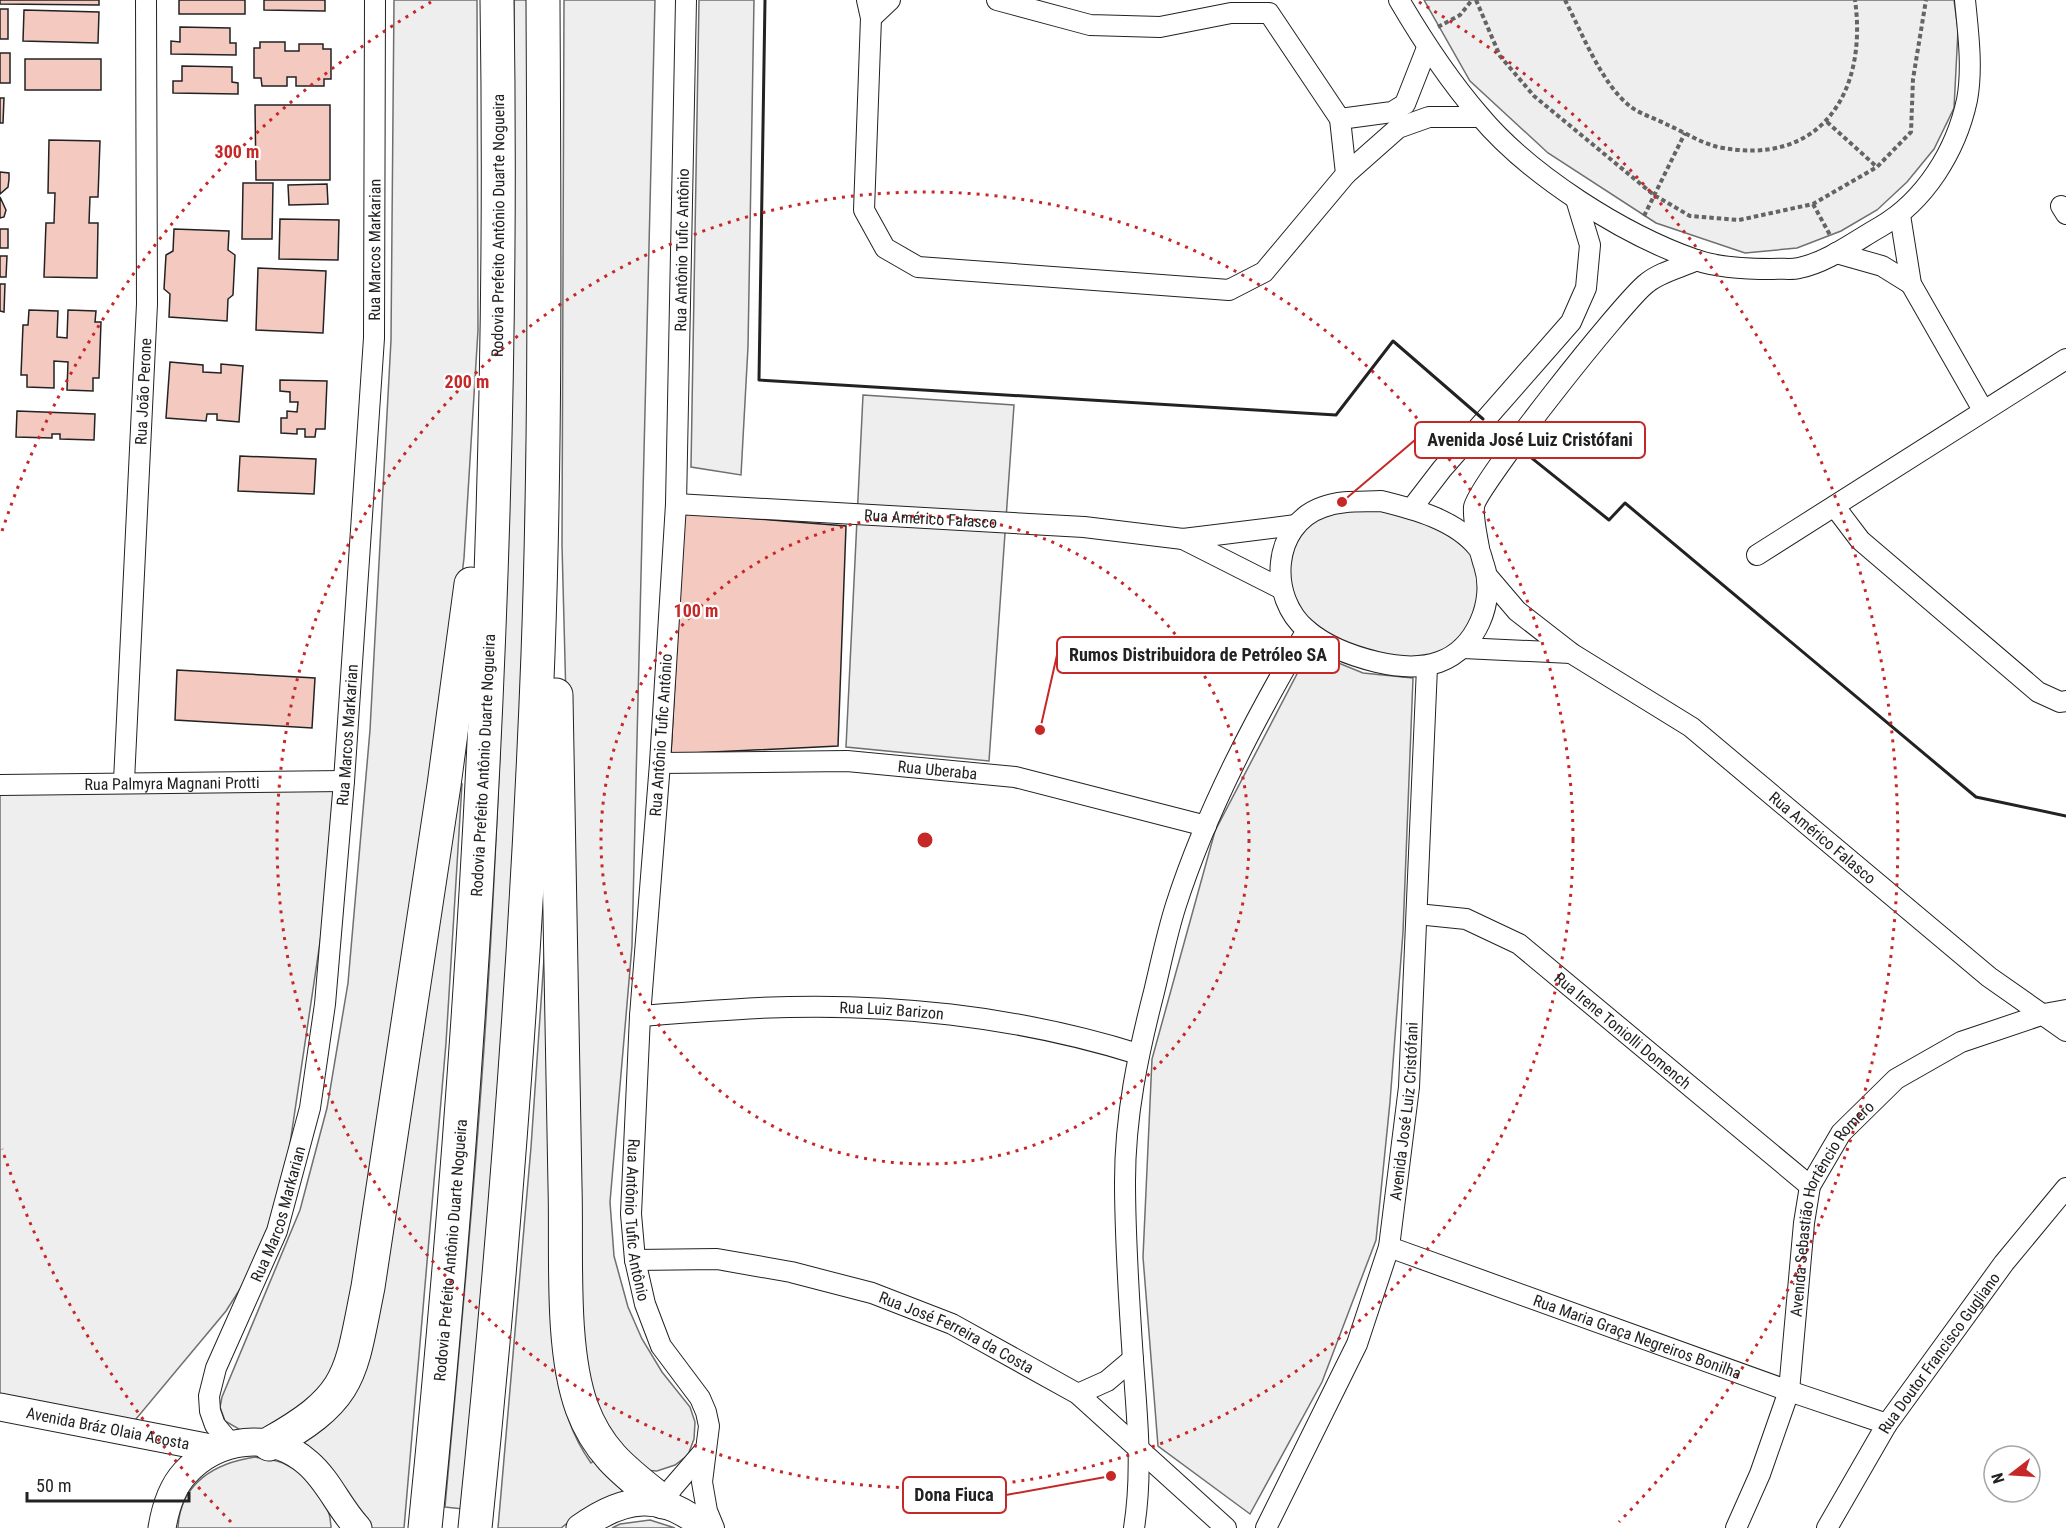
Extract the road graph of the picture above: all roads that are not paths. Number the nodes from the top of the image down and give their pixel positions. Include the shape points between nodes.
1 (146, 0) edge
2 (375, 0) edge
3 (497, 0) edge
4 (543, 0) edge
5 (686, 0) edge
6 (890, 0) edge
7 (997, 0) edge
8 (1399, 0) edge
9 (1965, 0) edge
10 (869, 9) edge
11 (1427, 48) junction
12 (1480, 117) junction
13 (1340, 119) junction
14 (1395, 120) junction
15 (1346, 174) junction
16 (1576, 199) junction
17 (1900, 215) junction
18 (1836, 253) junction
19 (1697, 260) junction
20 (1911, 284) junction
21 (1559, 336) junction
22 (1584, 356) junction
23 (2066, 359) edge
24 (1983, 410) junction
25 (495, 413) junction
26 (542, 420) junction
27 (676, 504) junction
28 (1835, 507) junction
29 (1412, 508) junction
30 (1296, 525) junction
31 (1183, 539) junction
32 (1479, 548) junction
33 (1757, 555) dead end
34 (1488, 577) junction
35 (1282, 589) junction
36 (1306, 630) junction
37 (1463, 648) junction
38 (1571, 653) junction
39 (1427, 667) junction
40 (2066, 701) edge
41 (660, 763) junction
42 (124, 781) junction
43 (344, 781) junction
44 (0, 784) edge
45 (1206, 826) junction
46 (1417, 914) junction
47 (2066, 1010) edge
48 (2044, 1014) junction
49 (640, 1016) junction
50 (2066, 1031) edge
51 (1137, 1054) junction
52 (1810, 1186) junction
53 (2066, 1188) edge
54 (1389, 1247) junction
55 (635, 1260) junction
56 (1133, 1359) junction
57 (1789, 1391) junction
58 (1078, 1394) junction
59 (0, 1407) edge
60 (1887, 1424) junction
61 (269, 1444) junction
62 (224, 1447) junction
63 (704, 1451) junction
64 (1140, 1451) junction
65 (663, 1502) junction
66 (426, 1513) edge
67 (476, 1516) edge
68 (162, 1528) edge
69 (358, 1528) edge
70 (580, 1528) edge
71 (705, 1528) edge
72 (714, 1528) edge
73 (1134, 1528) edge
74 (1226, 1528) edge
75 (1266, 1528) edge
76 (1736, 1528) edge
77 (1827, 1528) edge

1 - 42 street, Rua João Perone via 147,304
2 - 43 street, Rua Marcos Markarian via 374,338
3 - 25 highway, Rodovia Prefeito Antônio Duarte Nogueira
4 - 26 highway
5 - 27 street, Rua Antônio Tufic Antônio
6 - 10 street
7 - 13 street via 1090,25 1160,27 1231,12 1269,13
8 - 11 street
9 - 17 street via 1969,38 1967,99 1951,146 1929,184
10 - 15 street via 864,210 885,248 918,267 1229,290 1264,272
11 - 12 street
11 - 14 street
12 - 14 street
12 - 16 street via 1528,162
13 - 14 street
13 - 15 street
14 - 15 street
16 - 19 street
16 - 21 street via 1590,245 1586,288 1571,322
17 - 18 street
17 - 20 street
18 - 19 street via 1799,268 1749,269
18 - 20 street via 1882,266
19 - 22 street via 1647,282
20 - 24 street
21 - 22 street
21 - 29 street
22 - 32 street via 1484,486 1474,506
23 - 24 street
24 - 28 street
25 - 61 highway via 444,785 368,1287 352,1366 325,1407
25 - 66 highway, Rodovia Prefeito Antônio Duarte Nogueira via 476,923 449,1287
26 - 65 highway via 556,660 569,1345 582,1408 595,1436 611,1460
26 - 67 highway via 538,651 520,1000
27 - 31 street, Rua Américo Falasco via 1084,527
27 - 41 street, Rua Antônio Tufic Antônio
28 - 33 street
28 - 40 street via 1860,540 2038,692
29 - 30 street via 1381,501 1342,502 1320,507
29 - 32 street via 1449,524
30 - 31 street, Rua Américo Falasco
30 - 35 street via 1286,539 1280,561
31 - 35 street, Rua Américo Falasco
32 - 34 street
34 - 37 street via 1482,621
34 - 38 street, Rua Américo Falasco via 1517,611
35 - 36 street via 1291,611
36 - 39 street via 1359,658 1393,666
36 - 45 street
37 - 38 street, Rua Américo Falasco
37 - 39 street via 1453,657
38 - 48 street, Rua Américo Falasco via 1691,727 1989,977
39 - 46 street, Avenida José Luiz Cristófani
41 - 45 street, Rua Uberaba via 847,761 1016,777
41 - 49 street, Rua Antônio Tufic Antônio
42 - 43 street, Rua Palmyra Magnani Protti
42 - 44 street, Rua Palmyra Magnani Protti
43 - 62 street, Rua Marcos Markarian via 325,1004 310,1107 277,1231 216,1368 209,1396 210,1411
45 - 51 street via 1176,906
46 - 52 street, Rua Irene Toniolli Domench via 1466,919 1519,944
46 - 54 street, Avenida José Luiz Cristófani via 1409,1087
47 - 48 street, Avenida Sebastião Hortêncio Romero
48 - 50 street, Rua Américo Falasco
48 - 52 street, Avenida Sebastião Hortêncio Romero via 1961,1042 1896,1079 1841,1133
49 - 51 street, Rua Luiz Barizon via 761,1008 891,1009 1006,1023 1091,1040
49 - 55 street, Rua Antônio Tufic Antônio via 630,1214
51 - 56 street via 1125,1180
52 - 57 street, Avenida Sebastião Hortêncio Romero
53 - 60 street, Rua Doutor Francisco Gugliano via 2004,1263
54 - 57 street, Rua Maria Graça Negreiros Bonilha
54 - 75 street, Avenida José Luiz Cristófani via 1357,1344
55 - 58 street, Rua José Ferreira da Costa via 717,1259 791,1272 872,1293 952,1324
55 - 63 street, Rua Antônio Tufic Antônio via 645,1304 661,1346 700,1398 706,1413 709,1426
56 - 58 street via 1107,1381
56 - 64 street
57 - 60 street, Rua Maria Graça Negreiros Bonilha
57 - 76 street, Avenida Sebastião Hortêncio Romero via 1761,1474
58 - 64 street, Rua José Ferreira da Costa
59 - 62 main road, Avenida Bráz Olaia Acosta
60 - 77 street, Rua Doutor Francisco Gugliano
61 - 62 main road, Avenida Bráz Olaia Acosta via 249,1441
61 - 69 main road, Avenida Bráz Olaia Acosta via 307,1461
62 - 68 main road via 184,1474 170,1500
63 - 65 street
63 - 72 street, Rua Antônio Tufic Antônio via 702,1482 706,1511
64 - 73 street
64 - 74 street, Rua José Ferreira da Costa
65 - 70 main road via 612,1508
65 - 71 main road

